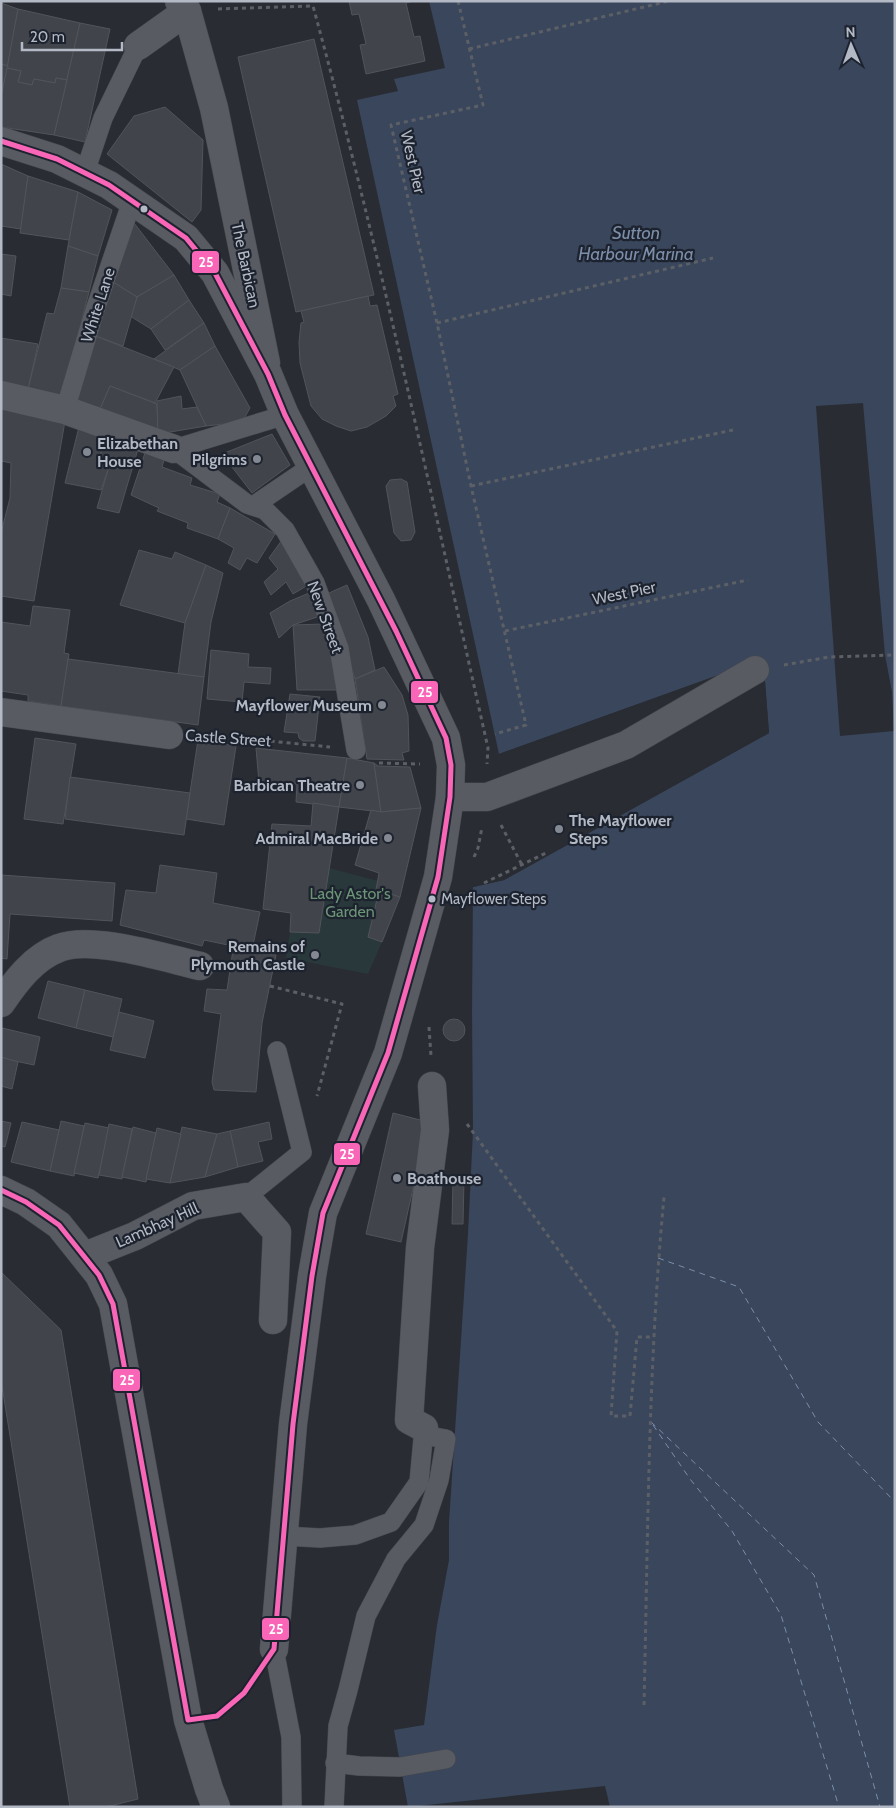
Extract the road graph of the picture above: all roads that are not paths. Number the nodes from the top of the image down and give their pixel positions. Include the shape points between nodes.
1 (183, 6) edge
2 (138, 46) joint
3 (1, 142) edge
4 (85, 172) junction
5 (132, 201) junction
6 (268, 374) junction
7 (1, 395) edge
8 (65, 410) junction
9 (285, 416) junction
10 (174, 449) junction
11 (312, 466) junction
12 (252, 506) junction
13 (755, 670) road end
14 (1, 712) edge
15 (169, 735) road end
16 (356, 750) road end
17 (450, 798) junction
18 (200, 966) dead end
19 (1, 1003) edge
20 (277, 1051) dead end
21 (432, 1086) road end
22 (1, 1190) edge
23 (246, 1197) junction
24 (85, 1256) junction
25 (273, 1320) dead end
26 (423, 1432) junction
27 (284, 1536) junction
28 (274, 1649) joint
29 (446, 1760) dead end
30 (336, 1763) junction
31 (216, 1807) edge
32 (292, 1807) edge
33 (334, 1807) edge

1 - 2 street
1 - 6 street, The Barbican via 214,108
2 - 4 lane via 103,118
3 - 4 street via 57,159
4 - 5 street
5 - 6 street via 186,238 215,273
5 - 8 lane, White Lane
6 - 9 street, The Barbican
7 - 8 street, New Street
8 - 10 street, New Street
9 - 10 lane
9 - 11 street, The Barbican
10 - 12 lane, New Street
11 - 12 lane
11 - 17 street, The Barbican via 381,600 446,738 451,765
12 - 16 lane, New Street via 265,510 284,530 315,583 339,648
13 - 17 street via 626,745 487,797
14 - 15 street, Castle Street
17 - 27 street, The Barbican via 438,877 388,1053 323,1213 293,1424
18 - 19 street via 105,945 78,943 43,957 17,980
20 - 23 lane via 302,1152
21 - 26 street via 435,1130 420,1248 409,1420
22 - 24 street via 26,1202 59,1226
23 - 24 street, Lambhay Hill via 193,1206 135,1236
23 - 25 street via 277,1232
24 - 31 street via 99,1274 113,1304 188,1720
26 - 27 lane via 419,1482 391,1522 355,1535 320,1538
26 - 30 lane via 446,1439 439,1480 424,1525 396,1559 366,1616 338,1726
27 - 28 street, The Barbican
28 - 32 lane, The Barbican via 290,1737
29 - 30 lane via 400,1767
30 - 33 lane

